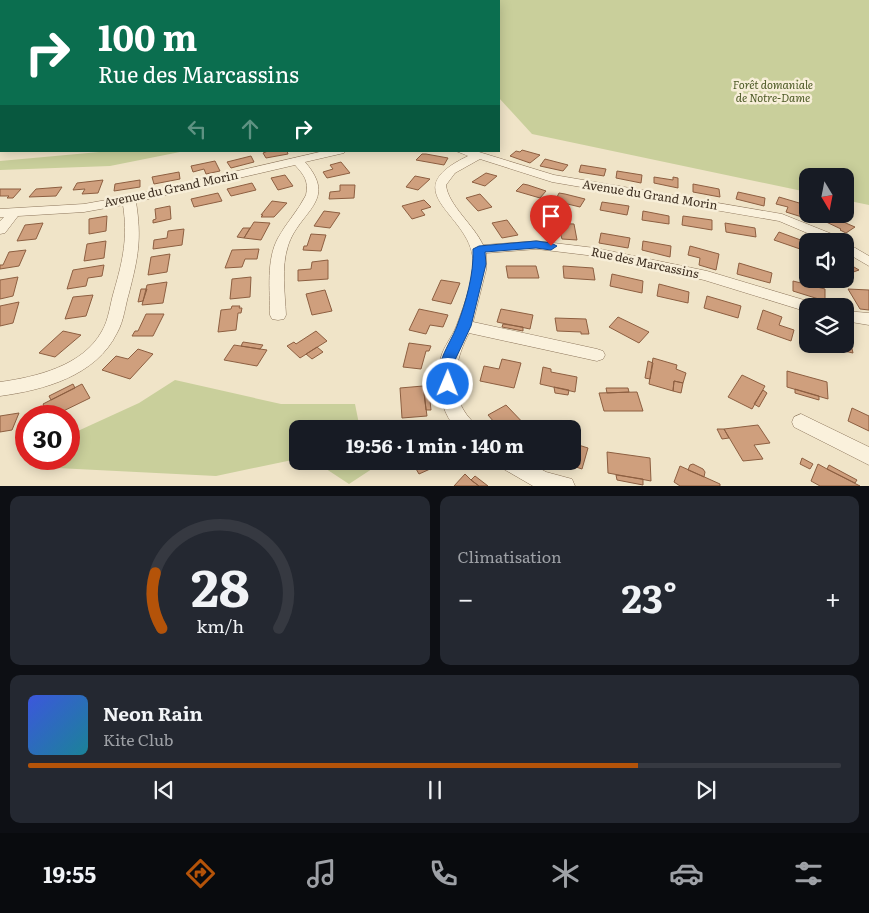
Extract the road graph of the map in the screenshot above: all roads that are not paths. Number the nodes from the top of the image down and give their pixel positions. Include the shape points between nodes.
1 (336, 152) edge
2 (466, 152) edge
3 (479, 155) junction
4 (298, 161) junction
5 (129, 200) junction
6 (7, 213) edge
7 (0, 230) edge
8 (818, 233) edge
9 (479, 249) junction
10 (854, 252) edge
11 (869, 262) edge
12 (799, 304) edge
13 (278, 315) dead end
14 (854, 317) edge
15 (869, 319) edge
16 (464, 326) junction
17 (597, 355) dead end
18 (0, 389) edge
19 (461, 420) edge
20 (801, 422) dead end
21 (869, 456) edge
22 (524, 470) edge
23 (565, 486) edge

1 - 4 street, Avenue du Grand Morin
2 - 3 street, Avenue du Grand Morin
3 - 8 street, Avenue du Grand Morin via 552,178 782,218
3 - 9 street via 460,165 440,184 440,195 460,217
4 - 5 street, Avenue du Grand Morin
4 - 13 street via 311,178 314,192 289,227 281,246
5 - 6 street, Avenue du Grand Morin via 84,208
5 - 18 street via 133,240 130,261 107,337 94,352 52,377
6 - 7 street
9 - 12 street, Rue des Marcassins via 536,245 595,252 707,276
9 - 16 street via 480,264
10 - 11 street
14 - 15 street
16 - 17 street
16 - 19 street via 448,360 448,384 455,413
20 - 21 street
22 - 23 street via 542,480

